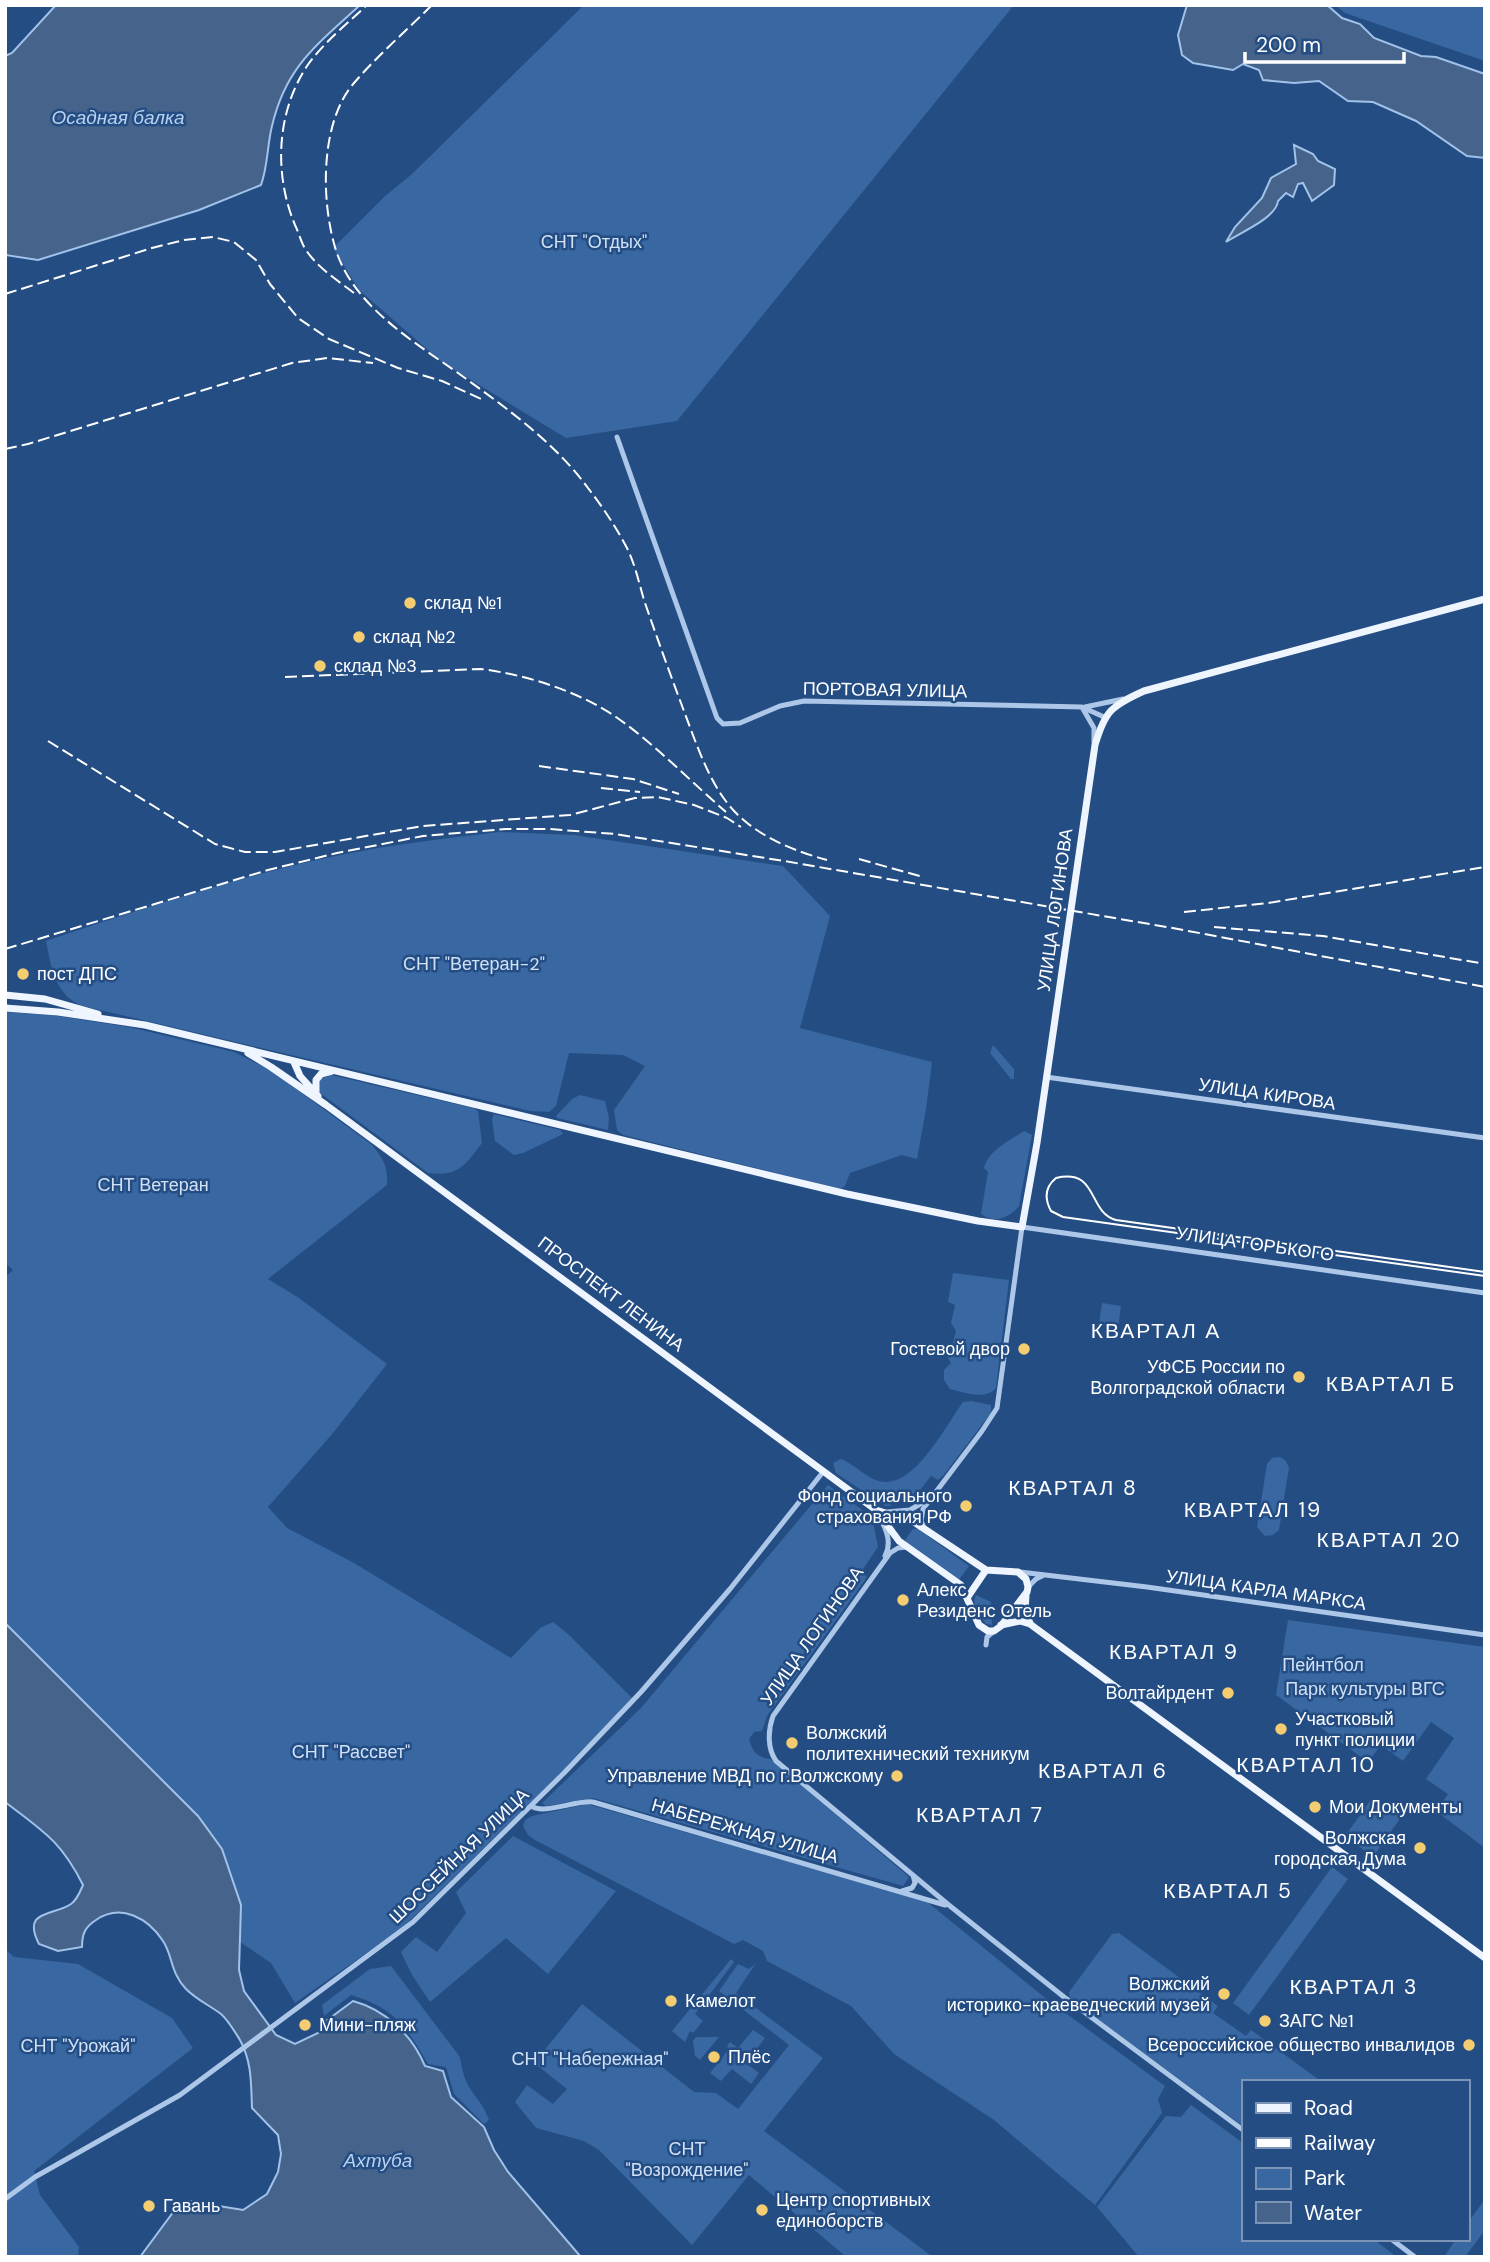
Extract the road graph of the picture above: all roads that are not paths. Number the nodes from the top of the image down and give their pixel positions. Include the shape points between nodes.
1 (617, 437) dead end
2 (1485, 599) edge
3 (1128, 698) junction
4 (1082, 707) junction
5 (1104, 717) junction
6 (1094, 745) junction
7 (7, 1002) edge
8 (122, 1021) junction
9 (235, 1046) junction
10 (295, 1065) junction
11 (335, 1071) junction
12 (1046, 1077) junction
13 (296, 1084) junction
14 (316, 1094) junction
15 (326, 1105) junction
16 (1485, 1138) edge
17 (1022, 1227) junction
18 (1485, 1293) edge
19 (823, 1472) junction
20 (938, 1488) junction
21 (876, 1510) junction
22 (925, 1528) junction
23 (910, 1549) junction
24 (986, 1570) junction
25 (1018, 1572) junction
26 (876, 1573) junction
27 (1044, 1575) junction
28 (1026, 1592) junction
29 (967, 1598) junction
30 (1030, 1624) junction
31 (997, 1628) junction
32 (1485, 1635) edge
33 (986, 1645) dead end
34 (769, 1740) joint
35 (531, 1806) junction
36 (913, 1875) junction
37 (902, 1891) junction
38 (950, 1906) junction
39 (1485, 1958) edge
40 (1242, 2129) edge
41 (5, 2199) edge
42 (1394, 2241) edge
43 (1415, 2257) edge

1 - 4 street, ПОРТОВАЯ УЛИЦА via 717,718 723,724 740,723 804,701
2 - 3 main road
3 - 4 street
3 - 5 main road
4 - 5 street, ПОРТОВАЯ УЛИЦА
4 - 6 street via 1094,728
5 - 6 main road, УЛИЦА ЛОГИНОВА
6 - 12 main road, УЛИЦА ЛОГИНОВА
7 - 8 main road
7 - 8 main road via 45,999
8 - 9 main road
9 - 10 main road
9 - 13 main road, ПРОСПЕКТ ЛЕНИНА
10 - 11 main road
10 - 13 main road via 287,1070
10 - 14 main road, ПРОСПЕКТ ЛЕНИНА
11 - 14 main road via 316,1080
11 - 17 main road via 847,1194
12 - 16 street, УЛИЦА КИРОВА
12 - 17 main road, УЛИЦА ЛОГИНОВА
13 - 15 main road, ПРОСПЕКТ ЛЕНИНА
14 - 15 main road, ПРОСПЕКТ ЛЕНИНА
15 - 19 main road, ПРОСПЕКТ ЛЕНИНА
17 - 18 street, УЛИЦА ГОРЬКОГО
17 - 20 street, УЛИЦА ЛОГИНОВА via 997,1408
19 - 21 main road, ПРОСПЕКТ ЛЕНИНА
19 - 35 street, ШОССЕЙНАЯ УЛИЦА via 656,1676
20 - 21 street via 914,1509
20 - 22 street via 923,1509
21 - 22 main road, ПРОСПЕКТ ЛЕНИНА
21 - 23 main road, ПРОСПЕКТ ЛЕНИНА
21 - 26 street via 888,1544
22 - 24 main road, ПРОСПЕКТ ЛЕНИНА
23 - 26 street, УЛИЦА ЛОГИНОВА via 902,1546 890,1553
23 - 29 main road, ПРОСПЕКТ ЛЕНИНА via 961,1586
24 - 25 main road
24 - 29 main road
25 - 27 street, УЛИЦА КАРЛА МАРКСА
25 - 28 main road via 1026,1579
26 - 34 street, УЛИЦА ЛОГИНОВА via 773,1716
27 - 28 street
27 - 32 street, УЛИЦА КАРЛА МАРКСА
28 - 30 main road
28 - 31 main road
29 - 31 main road via 979,1625 988,1631
30 - 31 main road via 1020,1621
30 - 39 main road
31 - 33 street via 987,1637
34 - 36 street, НАБЕРЕЖНАЯ УЛИЦА via 776,1761
35 - 37 street, НАБЕРЕЖНАЯ УЛИЦА via 541,1809 593,1802
35 - 41 street, ШОССЕЙНАЯ УЛИЦА via 407,1927 287,2017 170,2102 35,2177
36 - 37 street via 912,1888
36 - 38 street, НАБЕРЕЖНАЯ УЛИЦА
37 - 38 street, НАБЕРЕЖНАЯ УЛИЦА
38 - 40 street, НАБЕРЕЖНАЯ УЛИЦА
42 - 43 street

